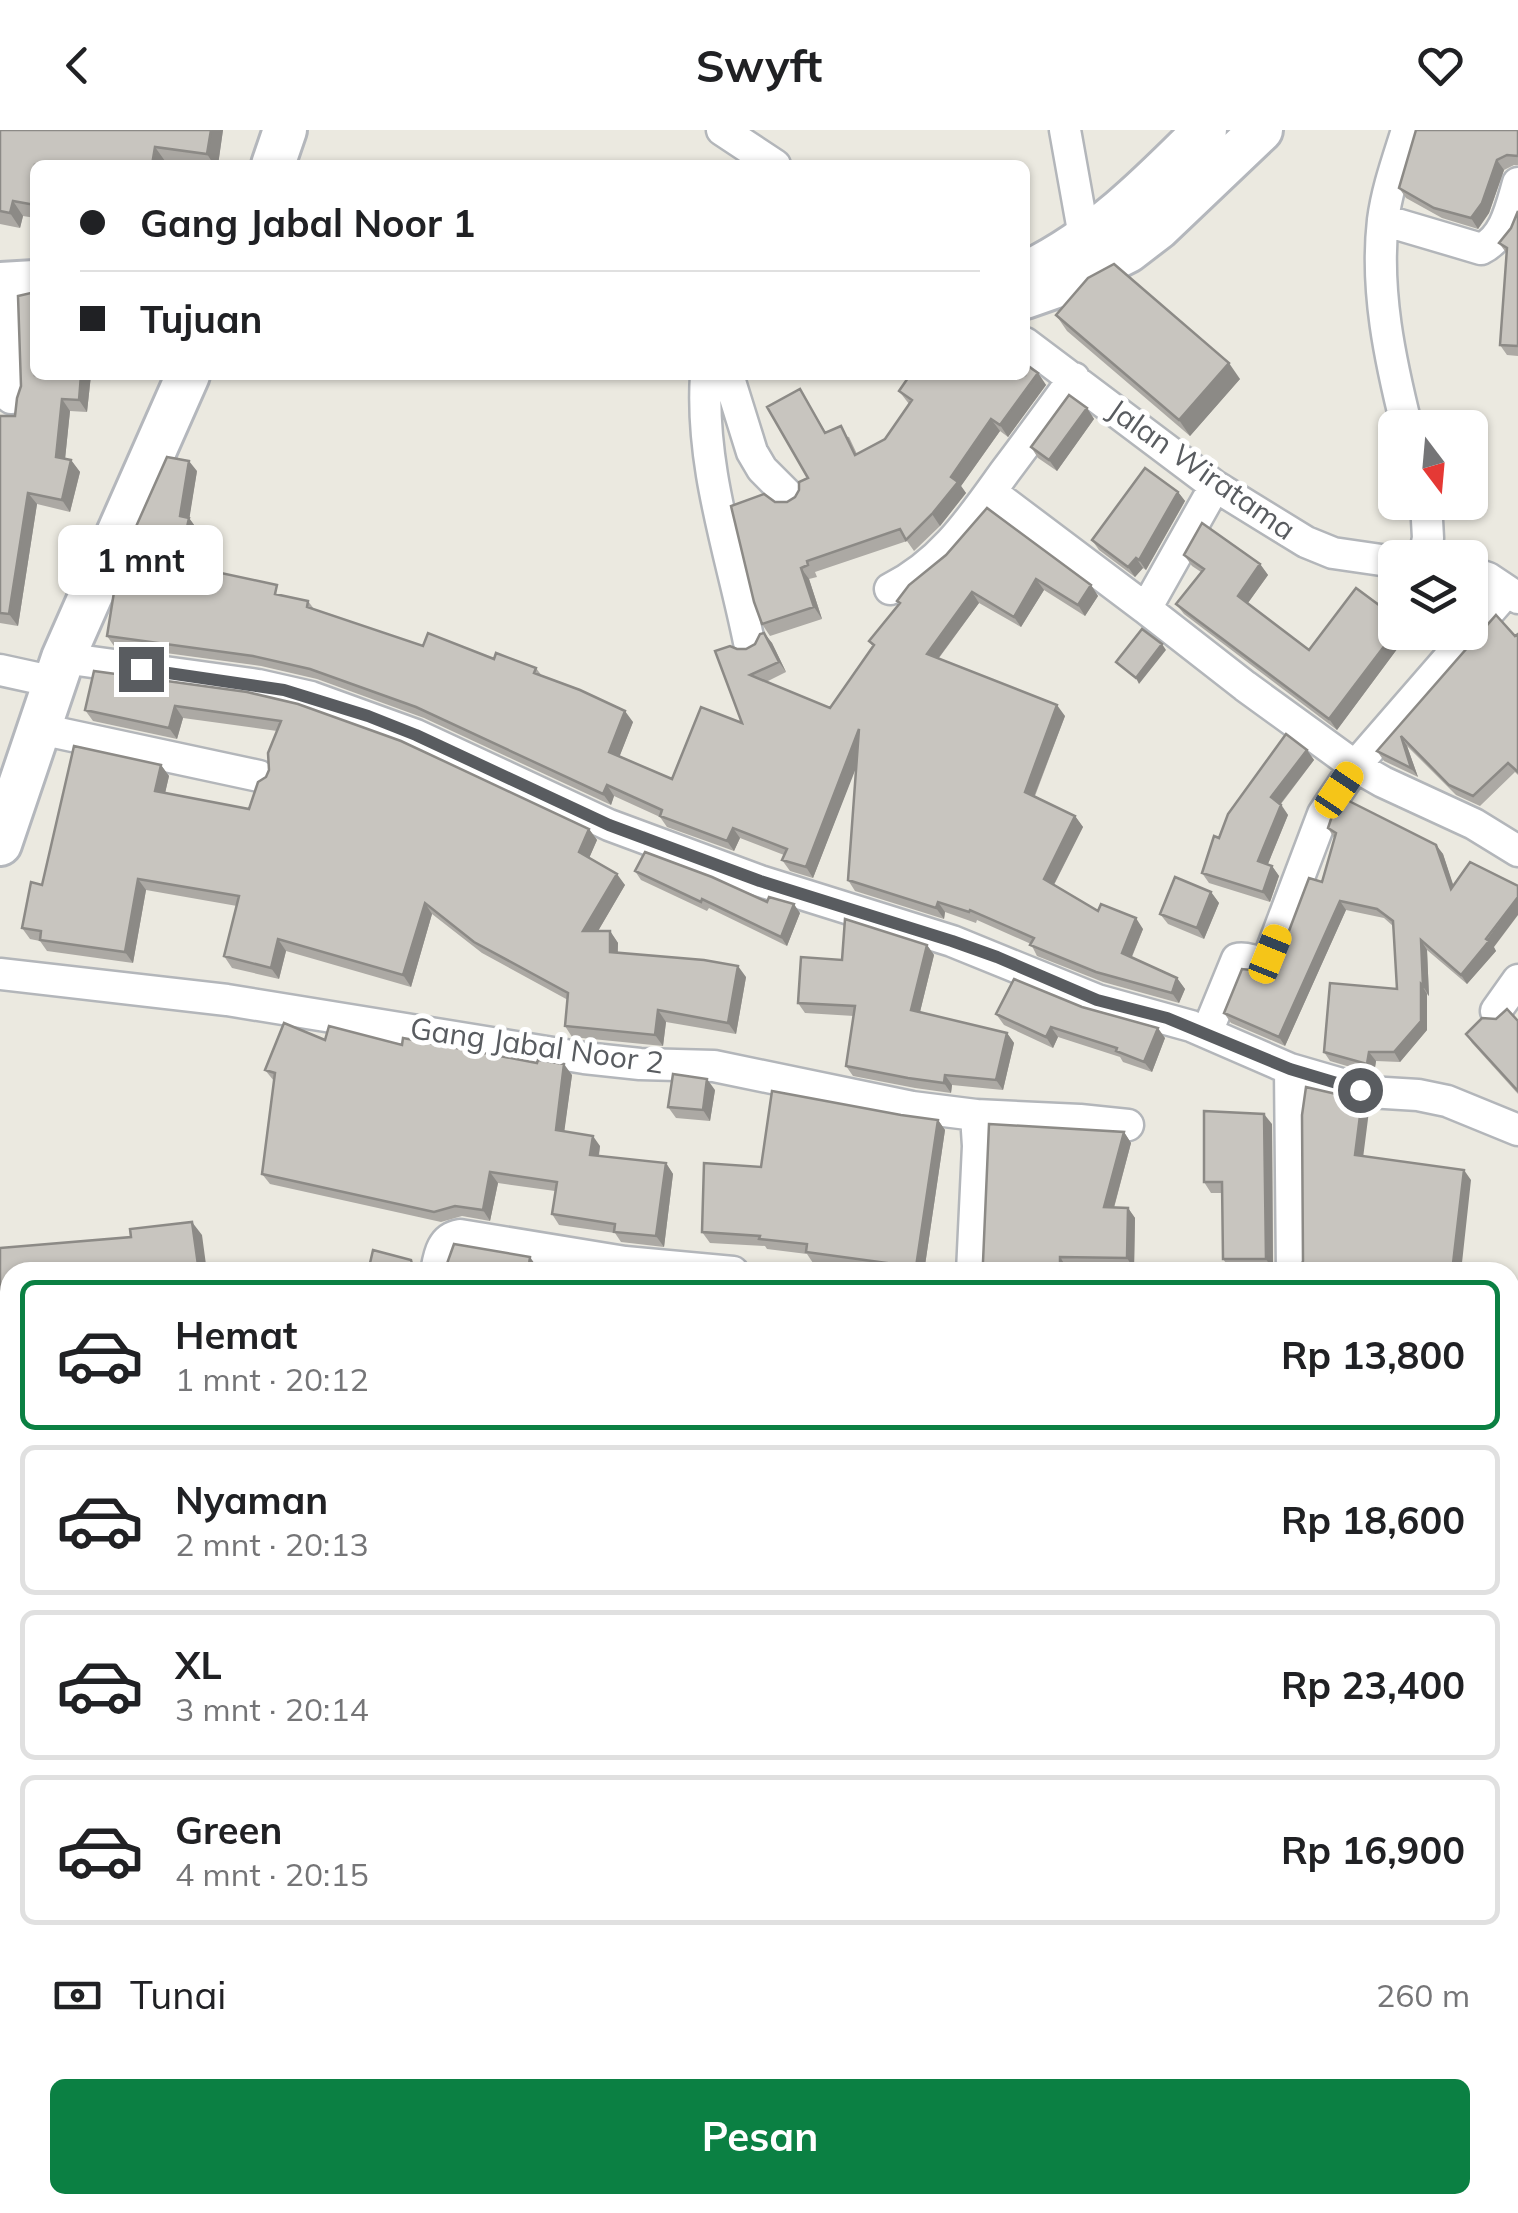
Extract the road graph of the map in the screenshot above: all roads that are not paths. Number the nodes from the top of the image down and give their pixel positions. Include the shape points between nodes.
1 (285, 130) edge
2 (722, 130) edge
3 (1065, 130) edge
4 (1206, 130) edge
5 (1261, 130) edge
6 (1407, 130) edge
7 (763, 149) edge
8 (275, 160) edge
9 (1518, 184) edge
10 (1383, 220) junction
11 (1088, 256) junction
12 (1030, 273) edge
13 (14, 284) edge
14 (1030, 294) edge
15 (1030, 346) edge
16 (1074, 378) junction
17 (186, 380) edge
18 (706, 380) edge
19 (730, 380) edge
20 (11, 398) dead end
21 (1402, 410) edge
22 (1215, 486) junction
23 (990, 492) junction
24 (789, 496) edge
25 (1378, 560) edge
26 (1488, 578) edge
27 (890, 590) dead end
28 (1512, 594) edge
29 (1145, 608) junction
30 (750, 642) edge
31 (0, 670) edge
32 (59, 670) junction
33 (40, 729) junction
34 (1355, 766) junction
35 (259, 776) edge
36 (0, 844) edge
37 (1516, 845) edge
38 (0, 974) edge
39 (1518, 980) edge
40 (1496, 1011) dead end
41 (1206, 1032) junction
42 (1290, 1069) junction
43 (976, 1115) junction
44 (1128, 1125) dead end
45 (1518, 1130) edge
46 (438, 1262) edge
47 (625, 1262) edge
48 (972, 1262) edge
49 (1292, 1262) edge

1 - 8 street
2 - 7 street
3 - 11 street
4 - 11 street
5 - 11 street via 1128,252
6 - 10 street
9 - 10 street via 1507,219 1481,249
10 - 21 street via 1387,342
11 - 12 street
11 - 14 street
13 - 20 street
15 - 16 street, Jalan Wiratama
16 - 22 street, Jalan Wiratama
16 - 23 street
17 - 32 street
18 - 30 street via 714,495
19 - 24 street via 752,452
22 - 25 street, Jalan Wiratama via 1306,542
22 - 29 street
23 - 27 street via 939,557
23 - 29 street
26 - 28 street
28 - 34 street
29 - 34 street
31 - 32 street
32 - 33 street
32 - 41 street via 258,685 311,697 416,735 609,825 997,957 1097,1000
33 - 35 street
33 - 36 street
34 - 37 street
34 - 41 street via 1322,814 1267,960 1237,960
38 - 43 street, Gang Jabal Noor 2 via 227,1000 584,1058 714,1066
39 - 40 street
41 - 42 street
42 - 45 street via 1369,1092 1446,1101
42 - 49 street
43 - 44 street, Gang Jabal Noor 2
43 - 48 street
46 - 47 street via 442,1246 460,1235

